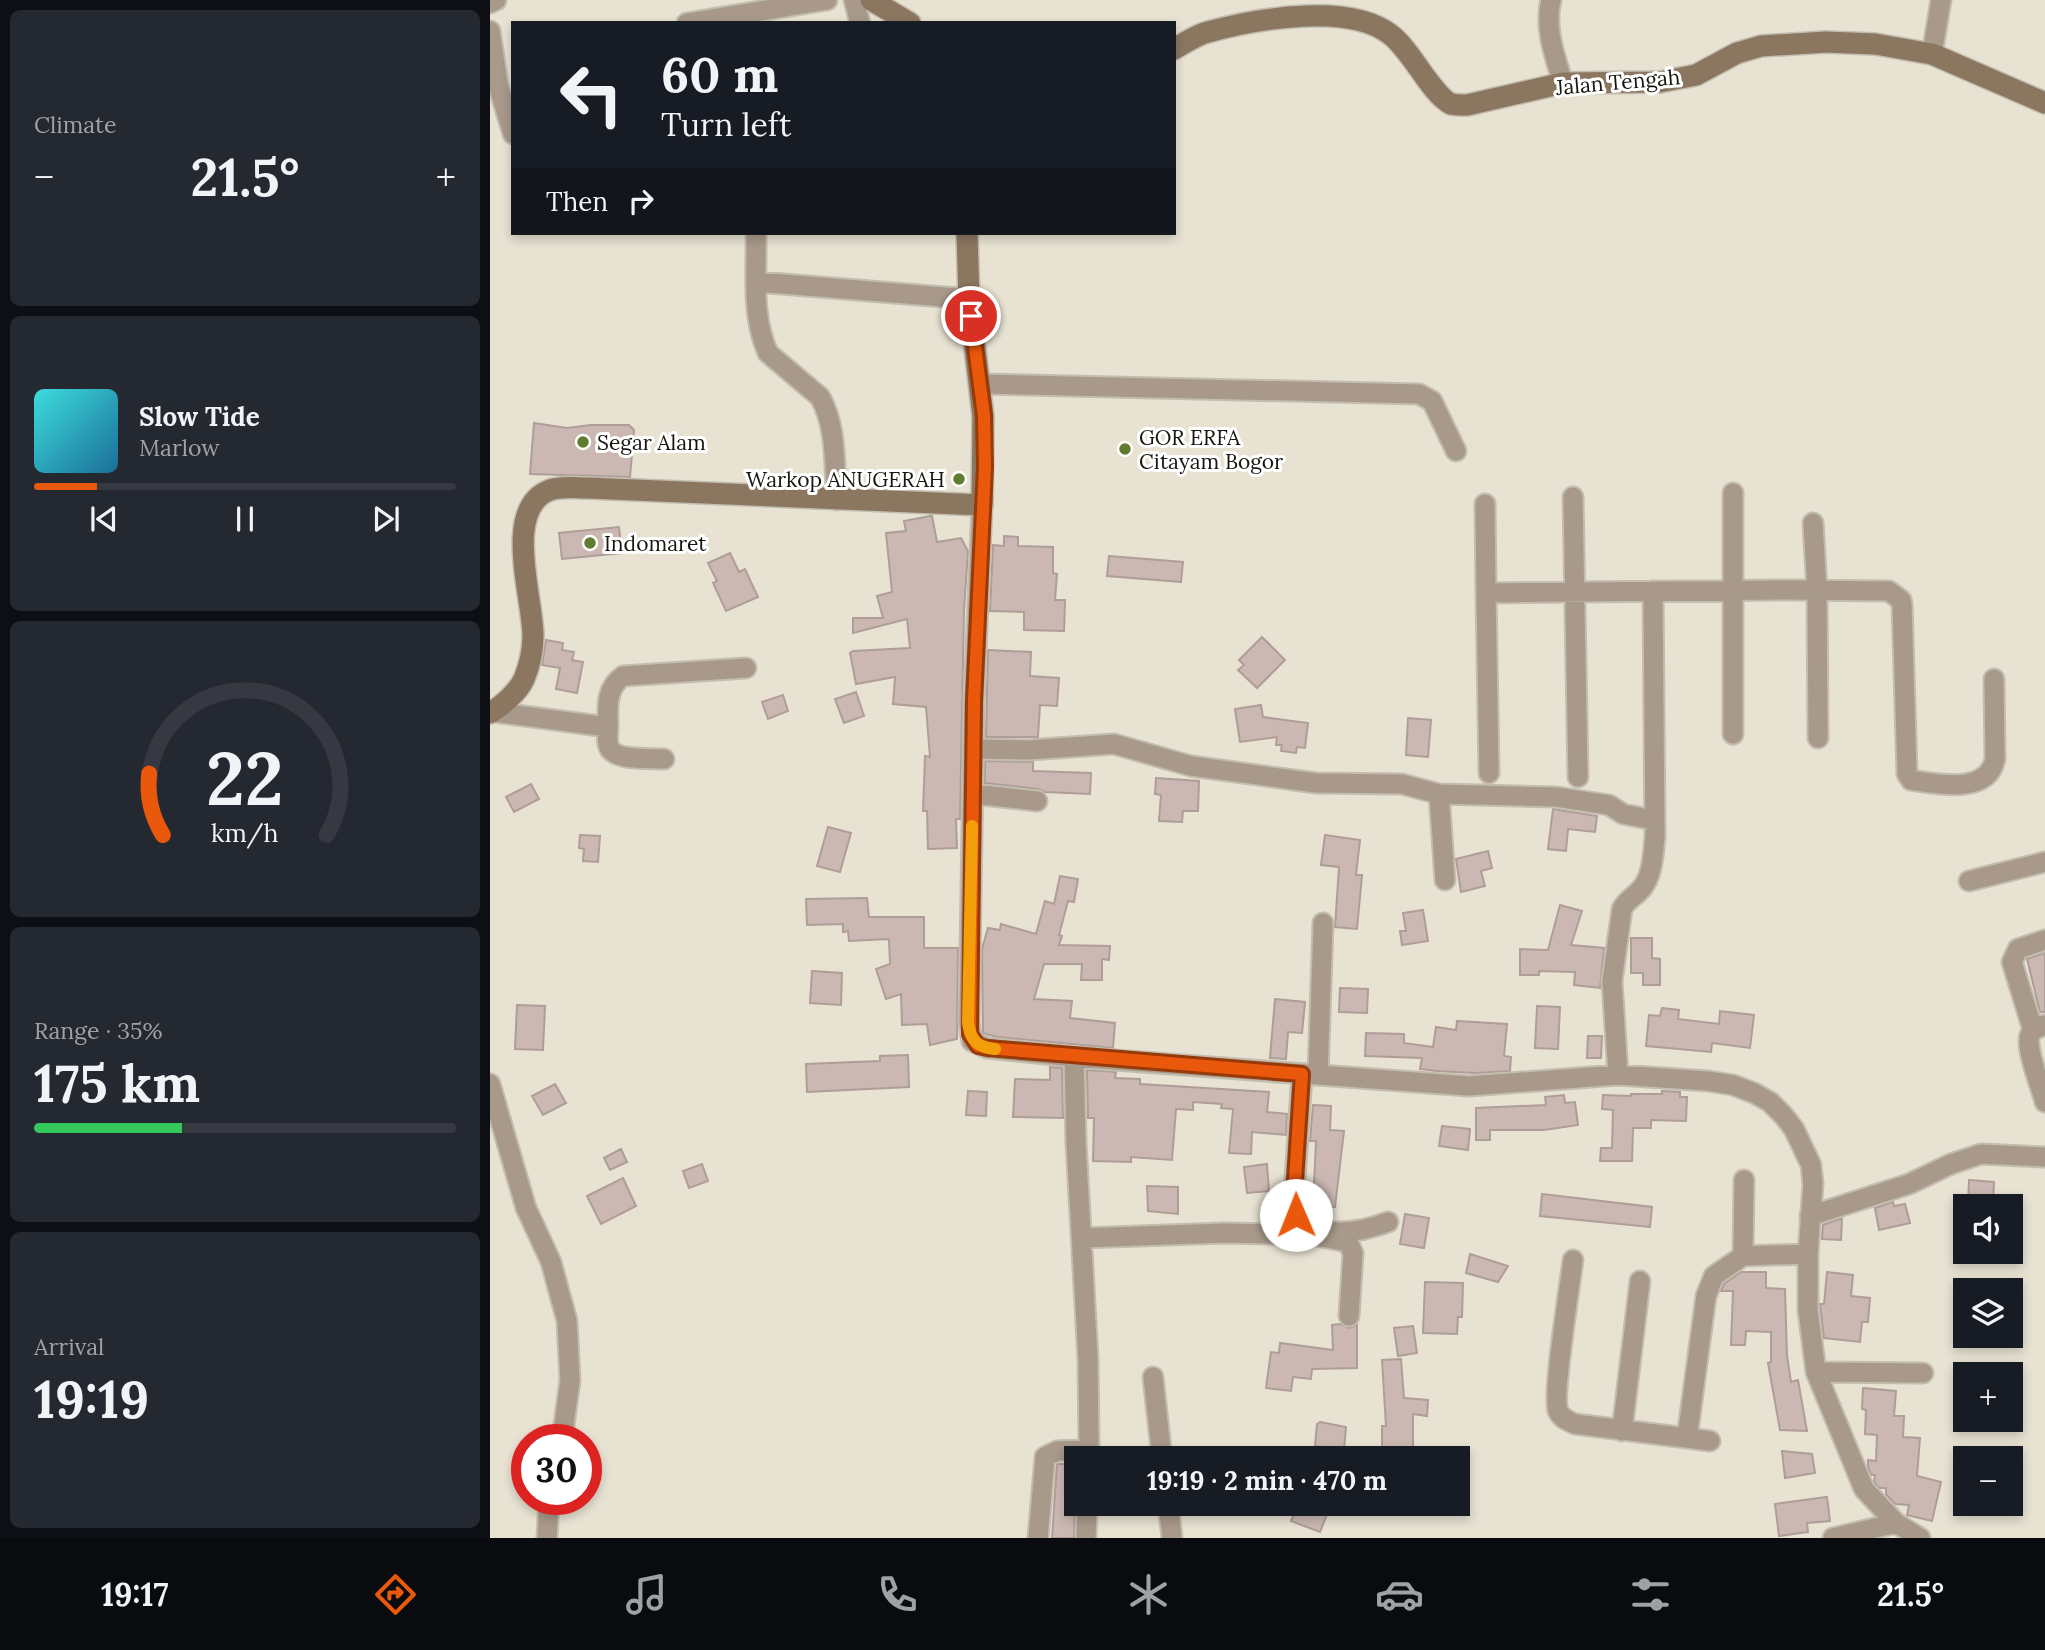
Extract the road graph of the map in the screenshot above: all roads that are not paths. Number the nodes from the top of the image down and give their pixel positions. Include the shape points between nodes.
1 (496, 0) edge
2 (827, 0) edge
3 (854, 0) edge
4 (871, 0) edge
5 (1551, 0) edge
6 (1941, 0) edge
7 (490, 3) edge
8 (699, 21) edge
9 (859, 21) edge
10 (907, 21) edge
11 (490, 31) edge
12 (1176, 48) edge
13 (1931, 54) junction
14 (506, 81) edge
15 (1563, 83) junction
16 (2045, 103) edge
17 (511, 119) edge
18 (757, 235) edge
19 (967, 235) edge
20 (757, 282) junction
21 (969, 299) junction
22 (980, 384) junction
23 (1456, 451) dead end
24 (1733, 493) dead end
25 (1573, 497) dead end
26 (836, 500) junction
27 (1485, 504) dead end
28 (982, 505) junction
29 (1813, 523) dead end
30 (1733, 590) junction
31 (1817, 590) junction
32 (1653, 591) junction
33 (1575, 592) junction
34 (1486, 593) junction
35 (746, 668) dead end
36 (1994, 679) dead end
37 (491, 713) edge
38 (608, 727) junction
39 (1734, 734) dead end
40 (1818, 738) dead end
41 (974, 749) junction
42 (664, 759) dead end
43 (1489, 773) dead end
44 (1578, 777) dead end
45 (973, 794) junction
46 (1438, 794) junction
47 (1037, 802) dead end
48 (1653, 820) junction
49 (2045, 862) edge
50 (1445, 880) dead end
51 (1969, 881) dead end
52 (1324, 923) dead end
53 (2045, 940) edge
54 (2039, 1028) edge
55 (1074, 1057) junction
56 (1310, 1074) junction
57 (1618, 1075) junction
58 (490, 1084) edge
59 (2045, 1102) edge
60 (2045, 1157) edge
61 (1744, 1180) dead end
62 (1810, 1216) junction
63 (1388, 1222) dead end
64 (1082, 1238) junction
65 (1808, 1254) junction
66 (1743, 1256) junction
67 (1573, 1260) dead end
68 (1640, 1281) dead end
69 (1349, 1316) dead end
70 (1815, 1372) junction
71 (1923, 1373) dead end
72 (1153, 1377) dead end
73 (564, 1424) edge
74 (1622, 1431) junction
75 (1687, 1438) junction
76 (1710, 1441) dead end
77 (1088, 1446) edge
78 (1161, 1446) edge
79 (1064, 1451) edge
80 (548, 1515) edge
81 (1087, 1516) edge
82 (1169, 1516) edge
83 (1896, 1522) junction
84 (547, 1538) edge
85 (1038, 1538) edge
86 (1086, 1538) edge
87 (1172, 1538) edge
88 (1832, 1538) edge
89 (1920, 1538) edge

1 - 7 street
2 - 8 street
3 - 9 street
4 - 10 main road
5 - 15 street via 1549,26
6 - 13 street
11 - 14 street
12 - 15 main road, Jalan Tengah via 1205,33 1272,20 1335,16 1390,34 1451,104 1467,106
13 - 15 main road, Jalan Tengah via 1875,44 1762,46 1737,53 1696,75 1660,82
13 - 16 main road, Jalan Tengah
14 - 17 street
18 - 20 street
19 - 21 main road
20 - 21 street
20 - 26 street via 757,316 768,353 824,405 832,432
21 - 22 main road
22 - 23 street via 1419,394 1432,401
22 - 28 main road
24 - 30 street
25 - 33 street
26 - 28 main road
26 - 37 main road via 588,488 548,491 528,508 524,519 533,638 528,667 523,682
27 - 34 street
28 - 41 street
29 - 31 street
30 - 31 street
30 - 32 street
30 - 39 street
31 - 36 street via 1889,592 1901,600 1905,760 1911,779 1973,783 1993,771
31 - 40 street
32 - 33 street
32 - 48 street
33 - 34 street
33 - 44 street
34 - 43 street
35 - 38 street via 623,676 609,692
37 - 38 street
38 - 42 street via 607,743 618,755
41 - 45 street
41 - 46 street via 1114,744 1191,766 1316,783 1402,783
45 - 47 street
45 - 55 street via 968,1023 972,1041 987,1048
46 - 48 street via 1556,797 1609,805 1623,814
46 - 50 street
48 - 57 street via 1649,875 1622,909 1612,981
49 - 51 street
52 - 56 street
53 - 54 street via 2018,949 2013,957 2015,977
54 - 59 street via 2030,1035 2029,1045
55 - 56 street
55 - 64 street
56 - 57 street via 1469,1086
56 - 63 street via 1294,1195 1296,1215 1307,1226 1338,1232
57 - 62 street via 1721,1083 1770,1102 1794,1129 1811,1165
58 - 73 street via 526,1208 551,1262 567,1321 570,1380
60 - 62 street via 1981,1154 1909,1184
61 - 66 street
62 - 65 street
64 - 69 street via 1224,1233 1311,1235 1348,1242 1353,1252
64 - 77 street
65 - 66 street
65 - 70 street
66 - 75 street via 1714,1276 1706,1296
67 - 74 street via 1558,1411 1575,1424
68 - 74 street
70 - 71 street
70 - 83 street via 1864,1489
72 - 78 street
74 - 75 street
75 - 76 street
79 - 85 street via 1045,1457
80 - 84 street
81 - 86 street
82 - 87 street
83 - 88 street
83 - 89 street

